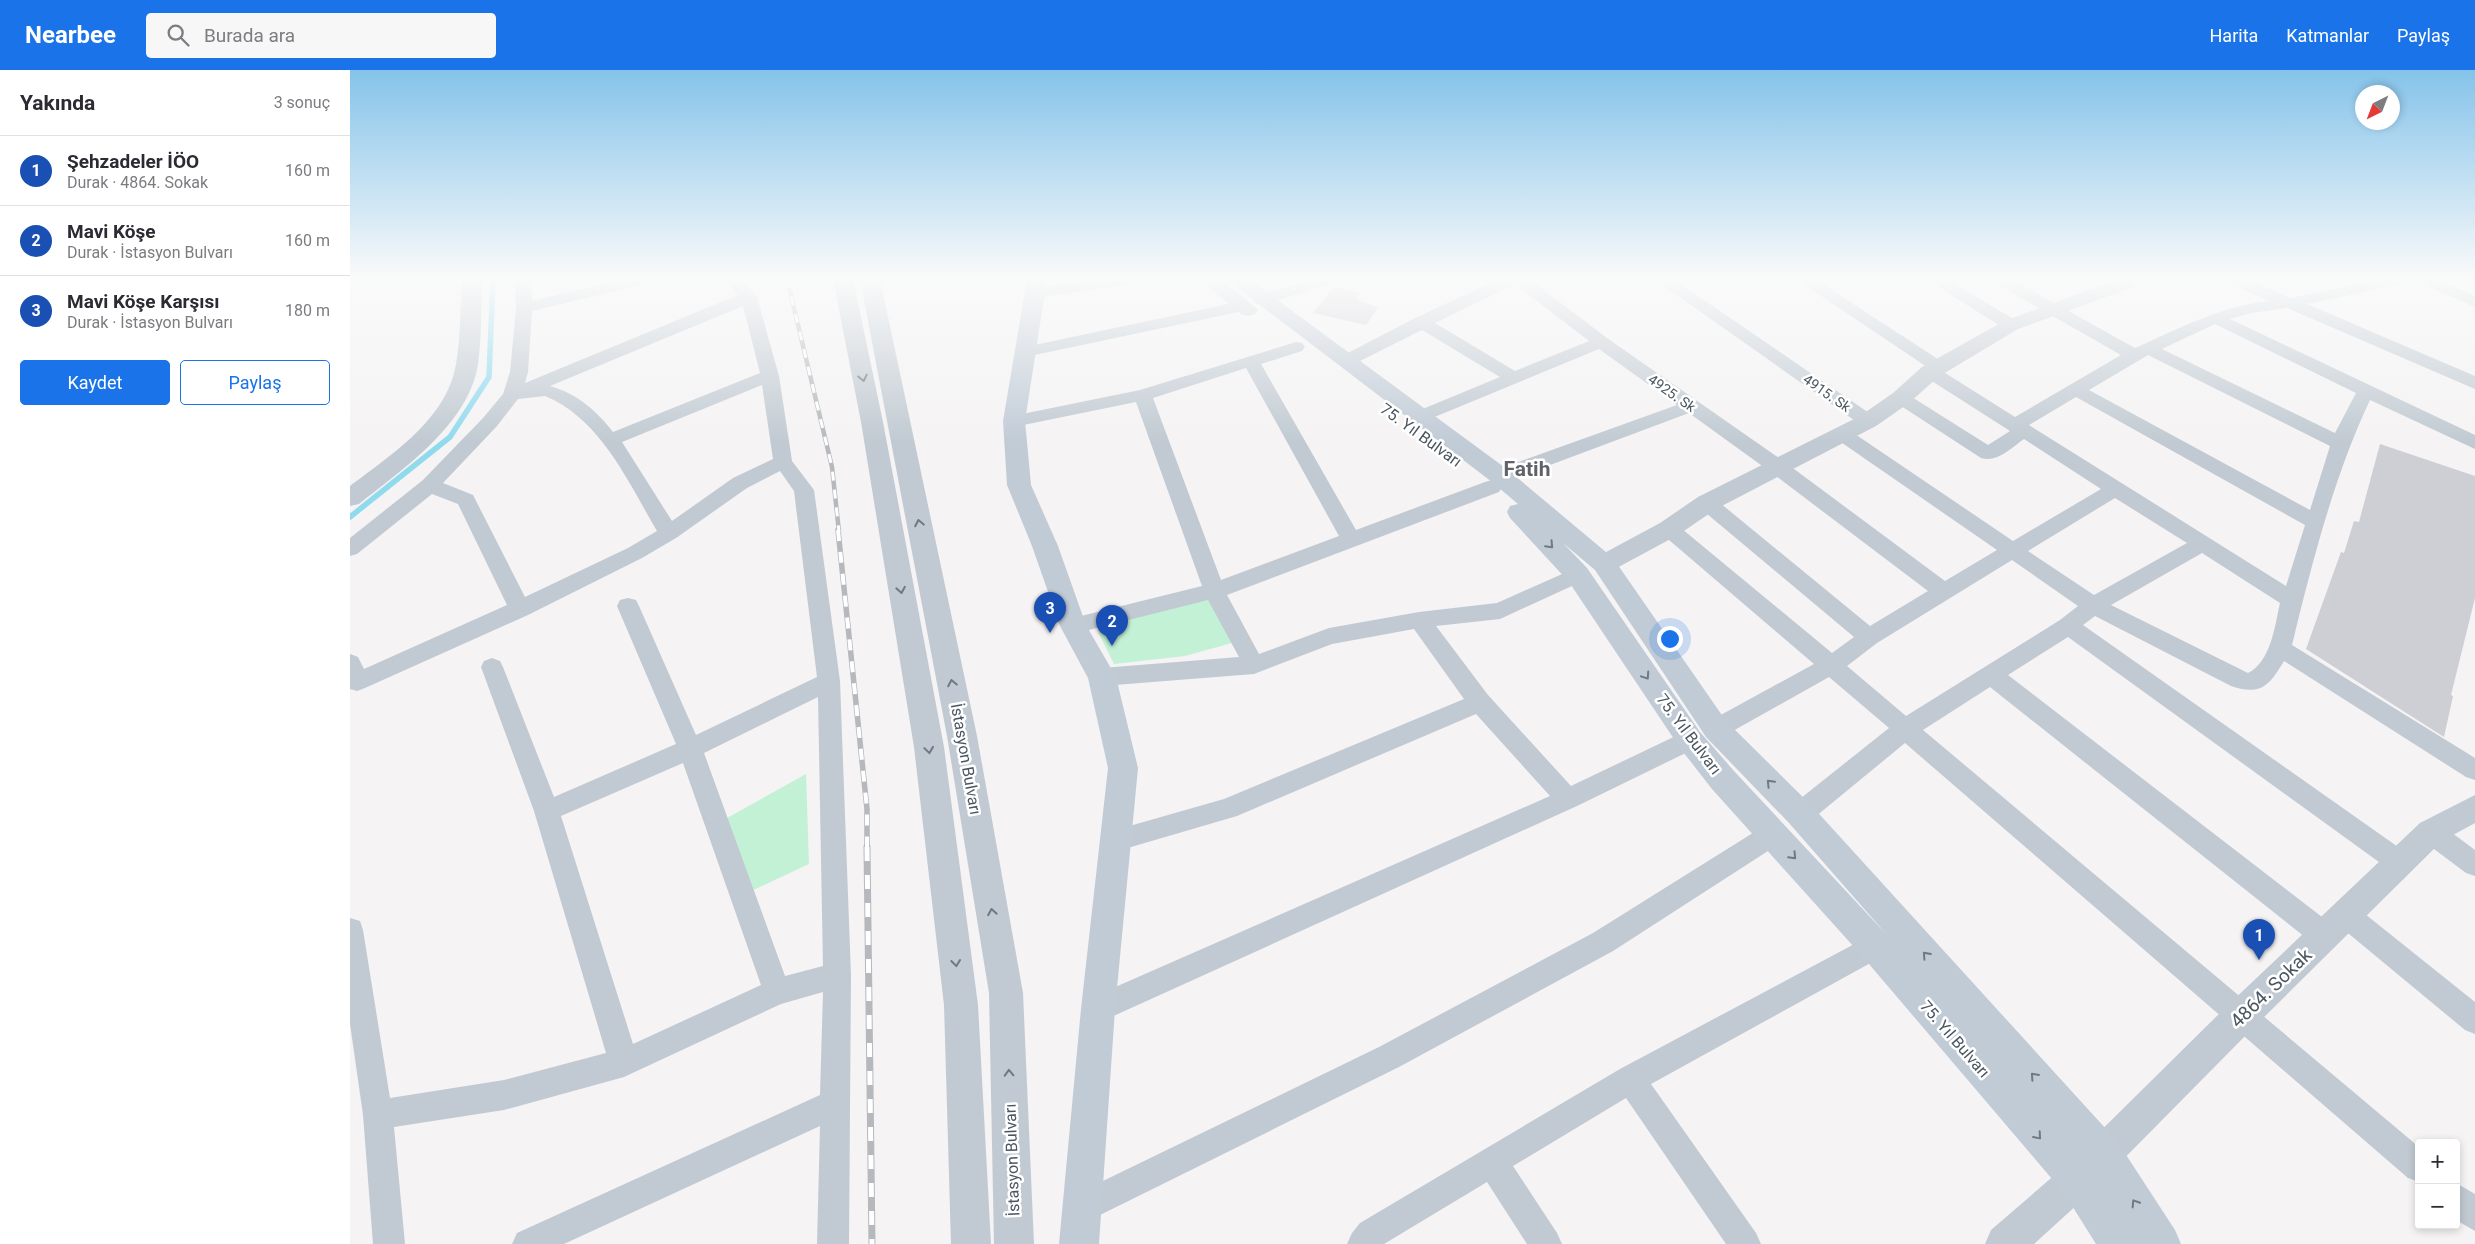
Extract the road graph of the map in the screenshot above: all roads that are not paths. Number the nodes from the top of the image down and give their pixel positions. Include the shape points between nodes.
1 (469, 334) edge
2 (522, 334) edge
3 (660, 334) edge
4 (759, 334) edge
5 (854, 334) edge
6 (881, 334) edge
7 (1028, 334) edge
8 (1096, 334) edge
9 (1284, 334) edge
10 (1304, 334) edge
11 (1399, 334) edge
12 (1441, 334) edge
13 (1590, 334) edge
14 (1741, 334) edge
15 (1882, 334) edge
16 (1996, 334) edge
17 (2104, 334) edge
18 (2180, 334) edge
19 (2247, 334) edge
20 (2360, 334) edge
21 (1601, 342) junction
22 (1296, 347) junction
23 (1025, 352) junction
24 (2140, 352) junction
25 (1346, 362) junction
26 (1252, 363) junction
27 (1934, 370) junction
28 (770, 376) junction
29 (1514, 378) junction
30 (2475, 384) edge
31 (2076, 390) junction
32 (2366, 390) junction
33 (512, 395) junction
34 (1143, 396) junction
35 (1901, 398) junction
36 (1691, 406) junction
37 (1420, 416) junction
38 (1014, 421) junction
39 (1868, 421) junction
40 (2020, 428) junction
41 (1842, 434) junction
42 (612, 439) junction
43 (2340, 443) junction
44 (2475, 443) edge
45 (783, 462) junction
46 (1780, 468) junction
47 (1496, 482) junction
48 (430, 485) junction
49 (2115, 489) junction
50 (350, 498) edge
51 (1707, 503) junction
52 (2316, 522) junction
53 (1669, 529) junction
54 (669, 533) junction
55 (1351, 540) junction
56 (2202, 544) junction
57 (350, 549) edge
58 (2012, 550) junction
59 (1604, 564) junction
60 (1578, 575) junction
61 (1214, 591) junction
62 (1944, 592) junction
63 (2292, 600) junction
64 (2093, 605) junction
65 (628, 606) dead end
66 (520, 609) junction
67 (1419, 620) junction
68 (1073, 626) junction
69 (2068, 626) junction
70 (1869, 637) junction
71 (2280, 648) junction
72 (350, 663) edge
73 (1254, 665) junction
74 (1832, 665) junction
75 (492, 667) dead end
76 (1990, 674) junction
77 (1102, 678) junction
78 (829, 681) junction
79 (1480, 702) junction
80 (1906, 728) junction
81 (1716, 729) junction
82 (1690, 740) junction
83 (690, 750) junction
84 (2475, 770) edge
85 (1568, 799) junction
86 (2475, 808) edge
87 (547, 811) junction
88 (1800, 814) junction
89 (2431, 832) junction
90 (1773, 834) junction
91 (1114, 841) junction
92 (2399, 862) junction
93 (2475, 865) edge
94 (2335, 925) junction
95 (351, 941) edge
96 (1875, 946) junction
97 (837, 975) junction
98 (777, 992) junction
99 (1098, 1009) junction
100 (2240, 1017) junction
101 (2475, 1020) edge
102 (624, 1063) junction
103 (1630, 1079) junction
104 (836, 1103) junction
105 (378, 1114) junction
106 (2104, 1154) junction
107 (1492, 1161) junction
108 (2415, 1164) edge
109 (2076, 1180) junction
110 (2460, 1202) edge
111 (2475, 1214) edge
112 (1082, 1234) edge
113 (388, 1244) edge
114 (528, 1244) edge
115 (833, 1244) edge
116 (971, 1244) edge
117 (1014, 1244) edge
118 (1363, 1244) edge
119 (1546, 1244) edge
120 (1745, 1244) edge
121 (2005, 1244) edge
122 (2119, 1244) edge
123 (2161, 1244) edge

1 - 50 street via 467,365 451,407 408,454
2 - 33 street via 519,372
3 - 33 street
4 - 28 street
5 -> 116 street via 929,747 961,1005
117 -> 6 street, İstasyon Bulvarı via 1006,993 962,736
7 - 23 main road
8 - 23 street
9 - 22 main road, 75. Yıl Bulvarı
10 - 25 main road, 75. Yıl Bulvarı
11 - 25 street
12 - 29 street
13 - 21 street, 4925. Sk
14 - 39 street, 4915. Sk
15 - 27 street
16 - 27 street
17 - 24 street
18 - 24 street
19 - 32 street
20 - 30 street
21 - 29 street
21 - 36 street, 4925. Sk
22 - 26 street
22 - 47 main road, 75. Yıl Bulvarı
23 - 38 main road
24 - 31 street
24 - 43 street
25 - 37 main road, 75. Yıl Bulvarı
26 - 34 street
26 - 55 street
27 - 35 street
27 - 40 street
28 - 42 street
28 - 45 street
29 - 37 street
31 - 40 street
31 - 52 street
32 - 43 street
32 - 44 street
33 - 42 street via 547,391 571,401
33 - 48 street
34 - 38 street
34 - 61 street
35 - 39 street
35 - 40 street via 1988,454
36 - 46 street, 4925. Sk
36 - 47 street
37 - 47 main road, 75. Yıl Bulvarı
38 - 68 main road via 1019,485
39 - 41 street
40 - 49 street
41 - 46 street
41 - 58 street
42 - 54 street
43 - 52 street
45 - 54 street via 740,482
45 - 78 street via 804,490
46 - 51 street
46 - 62 street, 4925. Sk
47 - 55 street
47 - 59 main road, 75. Yıl Bulvarı
47 -> 60 main road, 75. Yıl Bulvarı
48 - 57 street
48 - 66 street via 466,500
49 - 56 street
49 - 58 street
51 - 53 street
51 - 70 street
52 - 63 street
53 - 59 street
53 - 74 street
54 - 66 street
55 - 61 street
56 - 63 street
56 - 64 street
58 - 62 street
58 - 64 street
59 - 81 main road, 75. Yıl Bulvarı
60 - 67 street via 1500,611
60 -> 82 main road, 75. Yıl Bulvarı
61 - 68 street
61 - 73 street
62 - 70 street
63 - 71 street
64 - 69 street
64 - 71 street via 2239,680 2250,682 2263,676
65 - 83 street
66 - 72 street via 357,682
67 - 73 street via 1329,636
67 - 79 street
68 - 77 main road
69 - 76 street
69 - 92 street
70 - 74 street
71 - 84 street
73 - 77 street
74 - 80 street
74 - 81 street
75 - 87 street
76 - 80 street
76 - 94 street
77 - 91 main road via 1123,768
78 - 83 street
78 - 97 street
79 - 85 street
79 - 91 street via 1228,808
80 - 88 street
80 - 100 street
88 -> 81 main road, 75. Yıl Bulvarı
82 - 85 street
82 - 90 main road, 75. Yıl Bulvarı
83 - 87 street
83 - 98 street
85 - 99 street
86 - 89 street, 4864. Sokak
87 - 102 street
106 -> 88 main road, 75. Yıl Bulvarı
89 - 92 street, 4864. Sokak
89 - 93 street
90 -> 96 main road, 75. Yıl Bulvarı
90 - 112 street via 1604,942 1389,1057
91 - 99 main road
92 - 94 street, 4864. Sokak
94 - 100 street, 4864. Sokak
94 - 101 street
95 - 105 street
96 - 103 street
96 -> 109 main road, 75. Yıl Bulvarı
97 - 98 street
97 - 104 street
98 - 102 street
99 - 112 main road
100 - 106 street, 4864. Sokak
100 - 108 street
102 - 105 street via 504,1095
103 - 107 street
103 - 120 street
104 - 114 street
104 - 115 street
105 - 113 street
106 - 109 street, 4864. Sokak
123 -> 106 main road, 75. Yıl Bulvarı
107 - 118 street via 1371,1234
107 - 119 street
109 - 121 street, 4864. Sokak
109 - 122 main road, 75. Yıl Bulvarı
110 - 111 street

